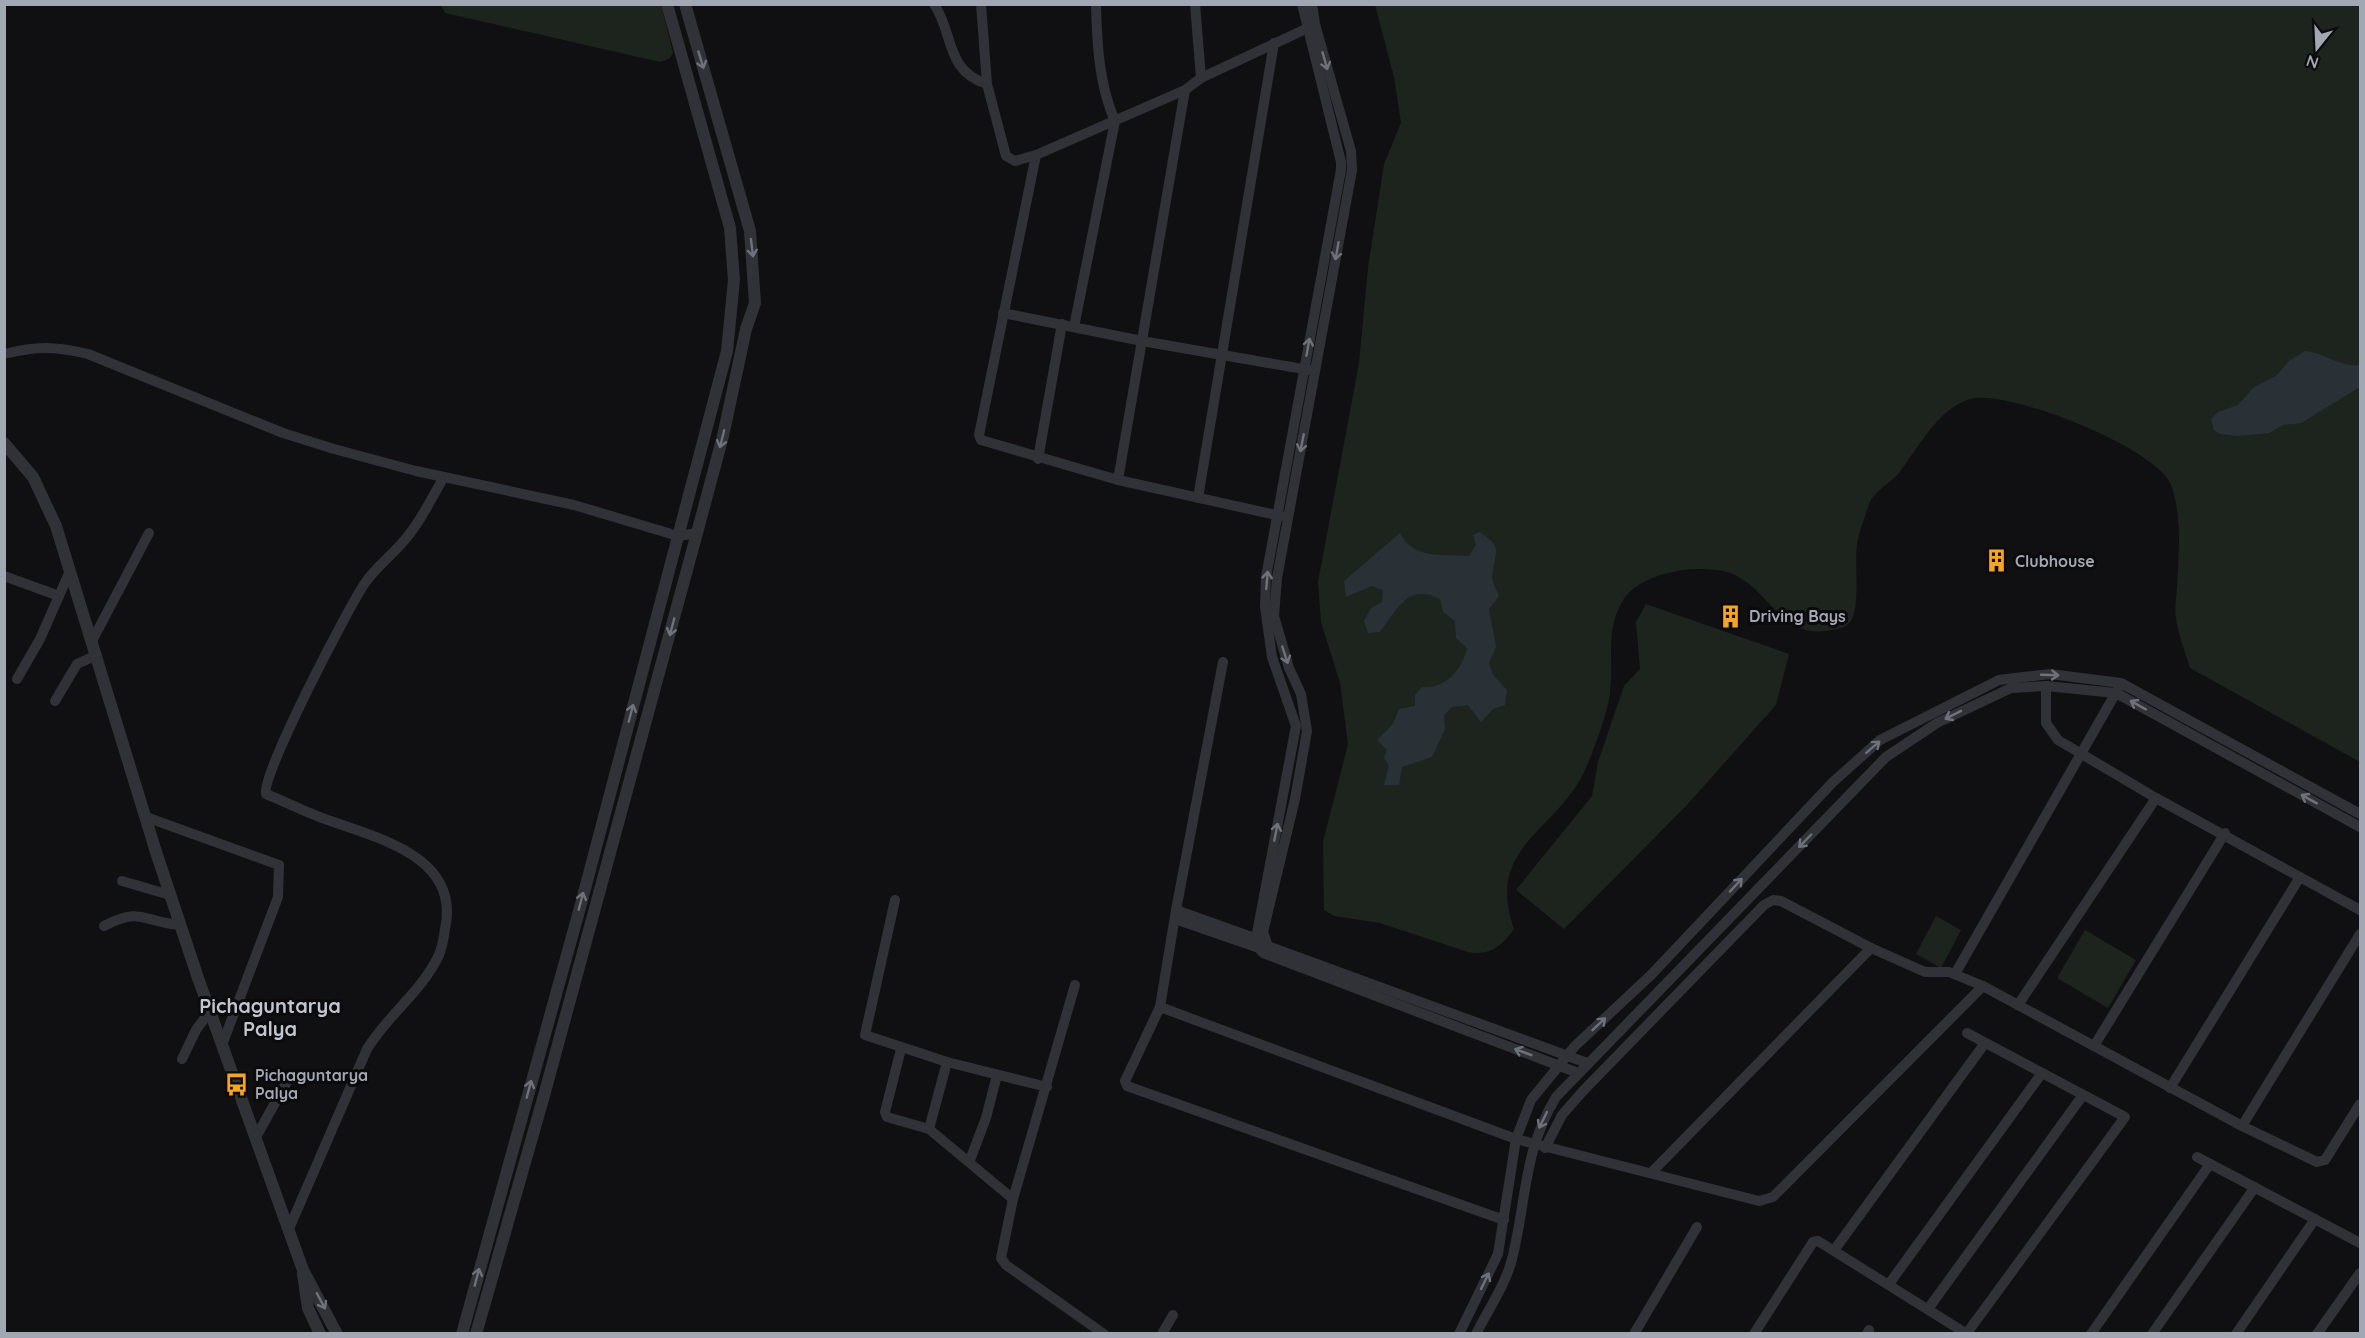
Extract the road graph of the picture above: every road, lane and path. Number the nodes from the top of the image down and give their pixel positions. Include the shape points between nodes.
1 (667, 4) edge
2 (684, 4) edge
3 (934, 4) edge
4 (981, 4) edge
5 (1096, 4) edge
6 (1196, 4) edge
7 (1302, 4) edge
8 (1312, 4) edge
9 (1310, 27) junction
10 (1274, 43) junction
11 (1201, 78) junction
12 (987, 84) junction
13 (1185, 90) junction
14 (1115, 121) junction
15 (1036, 155) junction
16 (1003, 313) junction
17 (1062, 324) junction
18 (1074, 327) junction
19 (1142, 341) junction
20 (1223, 353) junction
21 (4, 354) edge
22 (1304, 369) junction
23 (1316, 371) junction
24 (4, 443) edge
25 (1038, 459) junction
26 (444, 477) junction
27 (1118, 480) junction
28 (1198, 498) junction
29 (1282, 517) junction
30 (149, 533) dead end
31 (697, 533) junction
32 (678, 536) junction
33 (70, 572) junction
34 (4, 576) edge
35 (59, 596) junction
36 (92, 641) junction
37 (97, 656) junction
38 (1223, 662) dead end
39 (17, 679) dead end
40 (2046, 686) junction
41 (2118, 688) junction
42 (55, 701) dead end
43 (2082, 754) junction
44 (2156, 798) junction
45 (2361, 814) edge
46 (146, 818) junction
47 (2361, 827) edge
48 (2225, 833) junction
49 (1772, 846) junction
50 (1787, 859) junction
51 (2300, 877) junction
52 (122, 881) dead end
53 (170, 895) junction
54 (895, 900) dead end
55 (2361, 910) edge
56 (1175, 914) junction
57 (180, 925) junction
58 (104, 926) dead end
59 (2361, 934) edge
60 (1261, 943) junction
61 (1871, 948) junction
62 (1955, 974) junction
63 (1075, 985) dead end
64 (1983, 986) junction
65 (2019, 1005) junction
66 (1160, 1007) junction
67 (210, 1011) junction
68 (1966, 1033) dead end
69 (1985, 1043) junction
70 (222, 1045) junction
71 (2094, 1046) junction
72 (901, 1049) junction
73 (1568, 1055) junction
74 (182, 1059) dead end
75 (947, 1062) junction
76 (1587, 1063) junction
77 (1557, 1065) junction
78 (1578, 1073) junction
79 (2042, 1073) junction
80 (997, 1075) junction
81 (290, 1076) dead end
82 (1047, 1087) junction
83 (2170, 1088) junction
84 (2083, 1095) junction
85 (2361, 1104) edge
86 (2242, 1126) junction
87 (929, 1129) junction
88 (256, 1137) junction
89 (1516, 1139) junction
90 (1533, 1144) junction
91 (1545, 1148) junction
92 (2197, 1157) dead end
93 (970, 1160) junction
94 (2210, 1164) junction
95 (1651, 1173) junction
96 (2255, 1187) junction
97 (1013, 1199) junction
98 (1504, 1220) junction
99 (2315, 1220) junction
100 (1698, 1227) dead end
101 (288, 1231) junction
102 (2361, 1243) edge
103 (1835, 1250) junction
104 (303, 1270) junction
105 (2361, 1273) edge
106 (1889, 1284) junction
107 (1928, 1309) junction
108 (1173, 1315) dead end
109 (1967, 1333) edge
110 (320, 1334) edge
111 (337, 1334) edge
112 (462, 1334) edge
113 (476, 1334) edge
114 (1104, 1334) edge
115 (1162, 1334) edge
116 (1459, 1334) edge
117 (1476, 1334) edge
118 (1634, 1334) edge
119 (1754, 1334) edge
120 (2091, 1334) edge
121 (2152, 1334) edge
122 (2236, 1334) edge
123 (2317, 1334) edge

1 - 32 street via 730,228 734,280 727,351
2 -> 31 street via 750,231 755,272 755,303
3 - 12 street via 952,53 968,76
4 - 12 street
5 - 14 street via 1106,101
6 - 11 street
7 - 9 street
8 - 9 street
9 - 10 street
22 -> 9 street via 1341,162
9 -> 23 street via 1353,161
10 - 11 street
10 - 20 street
11 - 13 street
12 - 15 street via 1006,156 1015,161
13 - 14 street
13 - 19 street
14 - 15 street
14 - 18 street
15 - 16 street
16 - 17 street
16 - 25 street via 979,435 981,440
17 - 18 street
17 - 25 street
18 - 19 street
19 - 20 street
19 - 27 street
20 - 22 street
20 - 28 street
21 - 26 street via 54,346 87,354 283,433
22 - 23 street
22 - 29 street
23 -> 29 street
24 - 33 street via 39,486
25 - 27 street
26 - 32 street via 574,505
26 - 101 street via 418,523 373,572 356,597 265,786 266,794 412,853 438,881 448,898 449,911 440,954 367,1049
27 - 28 street
28 - 29 street
60 -> 29 street via 1296,726 1272,657 1264,607
29 -> 60 street via 1274,616 1301,694 1307,731
30 - 36 street
31 - 32 street
31 -> 113 street
112 -> 32 street
33 - 35 street
33 - 36 street
34 - 35 street
35 - 39 street
36 - 37 street
37 - 42 street via 77,664
37 - 46 street
38 - 56 street
40 - 41 street
40 - 43 street via 2046,723 2058,740
40 -> 50 street via 2002,691 1886,757
41 - 43 street
41 - 45 street
47 -> 41 street
49 -> 41 street via 1880,740 1999,680 2050,674
43 - 44 street
43 - 62 street
44 - 48 street
44 - 65 street
46 - 53 street
46 - 70 street via 279,865 278,897
48 - 51 street
48 - 71 street
49 - 50 street
73 -> 49 street via 1651,975
50 - 76 street
51 - 55 street
51 - 83 street
52 - 53 street
53 - 57 street
54 - 72 street via 863,1032 869,1039
56 - 60 street
56 - 66 street
57 - 58 street via 131,914
57 - 67 street
59 - 86 street
60 - 73 street
77 -> 60 street via 1263,953
61 - 62 street via 1925,972
61 - 91 street via 1781,900 1764,905 1583,1091 1562,1115
61 - 95 street
62 - 64 street
63 - 82 street
64 - 65 street
64 - 95 street via 1773,1197 1759,1201
65 - 71 street
66 - 89 street
66 - 98 street via 1125,1081 1131,1089
67 - 70 street
67 - 74 street
68 - 69 street
69 - 79 street
69 - 103 street
70 - 88 street
71 - 83 street
72 - 75 street
72 - 87 street via 885,1115
73 - 76 street
73 - 77 street
75 - 80 street
75 - 87 street
76 - 78 street
77 - 78 street
77 - 89 street via 1531,1100
78 -> 90 street via 1556,1097
79 - 84 street
79 - 106 street
80 - 82 street
80 - 93 street
81 - 88 street
82 - 97 street
83 - 86 street
84 - 107 street
84 - 109 street via 2125,1117
85 - 86 street via 2321,1162
87 - 93 street
88 - 101 street
89 - 90 street
89 - 98 street
90 - 91 street
90 - 117 street via 1511,1261
91 - 95 street
92 - 94 street
93 - 97 street
94 - 96 street
94 - 120 street
96 - 99 street
96 - 121 street
97 - 114 street via 1001,1258
116 -> 98 street via 1498,1254
99 - 102 street
99 - 122 street
100 - 118 street
101 - 104 street
103 - 106 street
103 - 119 street via 1818,1240 1813,1242
104 - 110 street via 308,1308
104 -> 111 street
105 - 123 street
106 - 107 street
107 - 109 street
108 - 115 street

